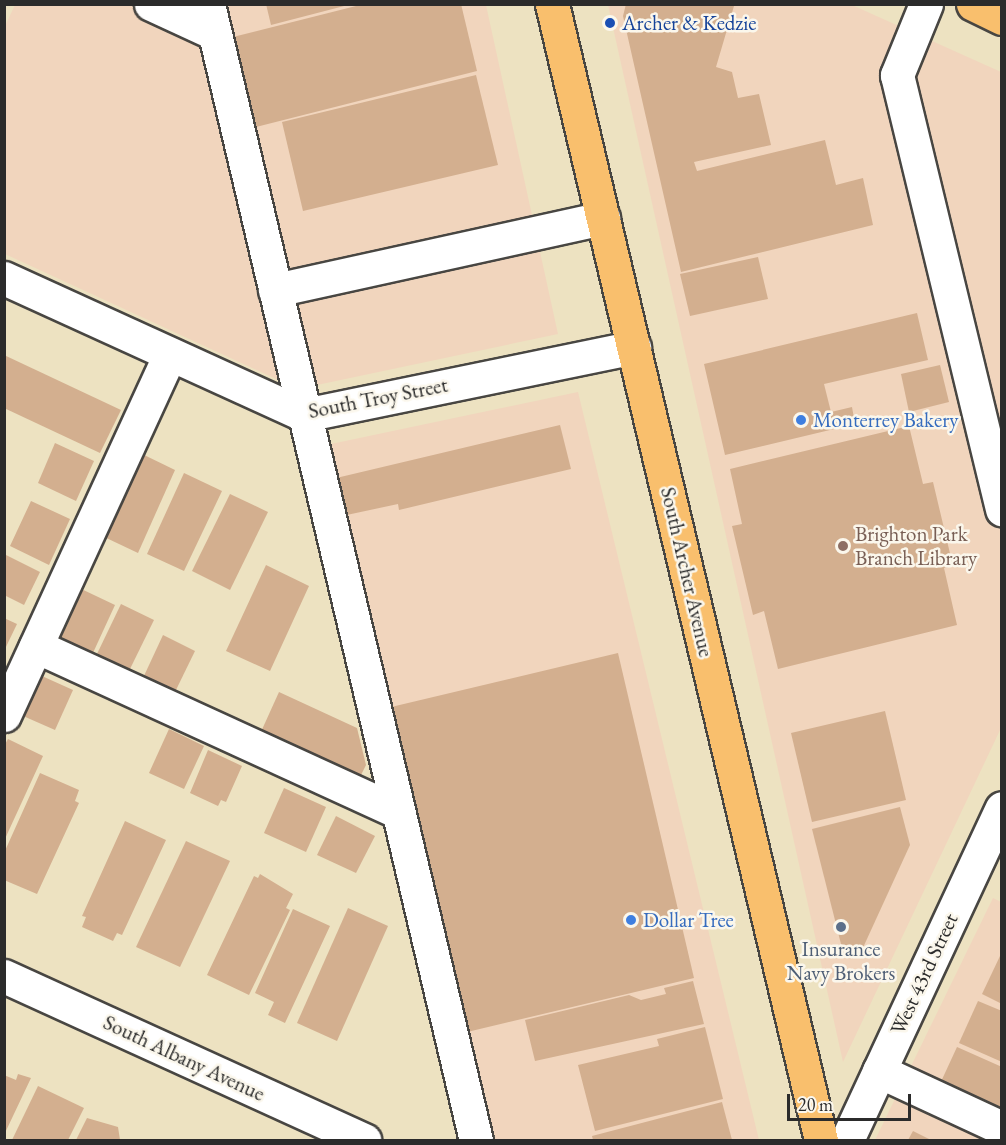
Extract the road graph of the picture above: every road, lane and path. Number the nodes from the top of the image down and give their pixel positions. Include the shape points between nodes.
1 (151, 4) edge
2 (552, 4) edge
3 (926, 4) edge
4 (973, 4) edge
5 (1002, 18) edge
6 (211, 19) edge
7 (603, 218) junction
8 (4, 278) edge
9 (274, 290) junction
10 (634, 346) junction
11 (170, 354) junction
12 (987, 393) edge
13 (304, 415) junction
14 (1002, 509) edge
15 (36, 646) junction
16 (4, 715) edge
17 (1002, 808) edge
18 (397, 811) junction
19 (4, 976) edge
20 (879, 1071) junction
21 (1002, 1128) edge
22 (364, 1140) edge
23 (476, 1140) edge
24 (821, 1140) edge
25 (847, 1140) edge

1 - 6 street
2 - 7 main road, South Archer Avenue
3 - 12 street via 897,75
4 - 5 main road
6 - 9 street
7 - 9 street
7 - 10 main road, South Archer Avenue
8 - 11 street, South Troy Street
9 - 13 street
10 - 13 street, South Troy Street
10 - 24 main road, South Archer Avenue
11 - 13 street, South Troy Street
11 - 15 street
12 - 14 street
13 - 18 street
15 - 16 street
15 - 18 street
17 - 20 street, West 43rd Street
18 - 23 street
19 - 22 street, South Albany Avenue
20 - 21 street
20 - 25 street, West 43rd Street

